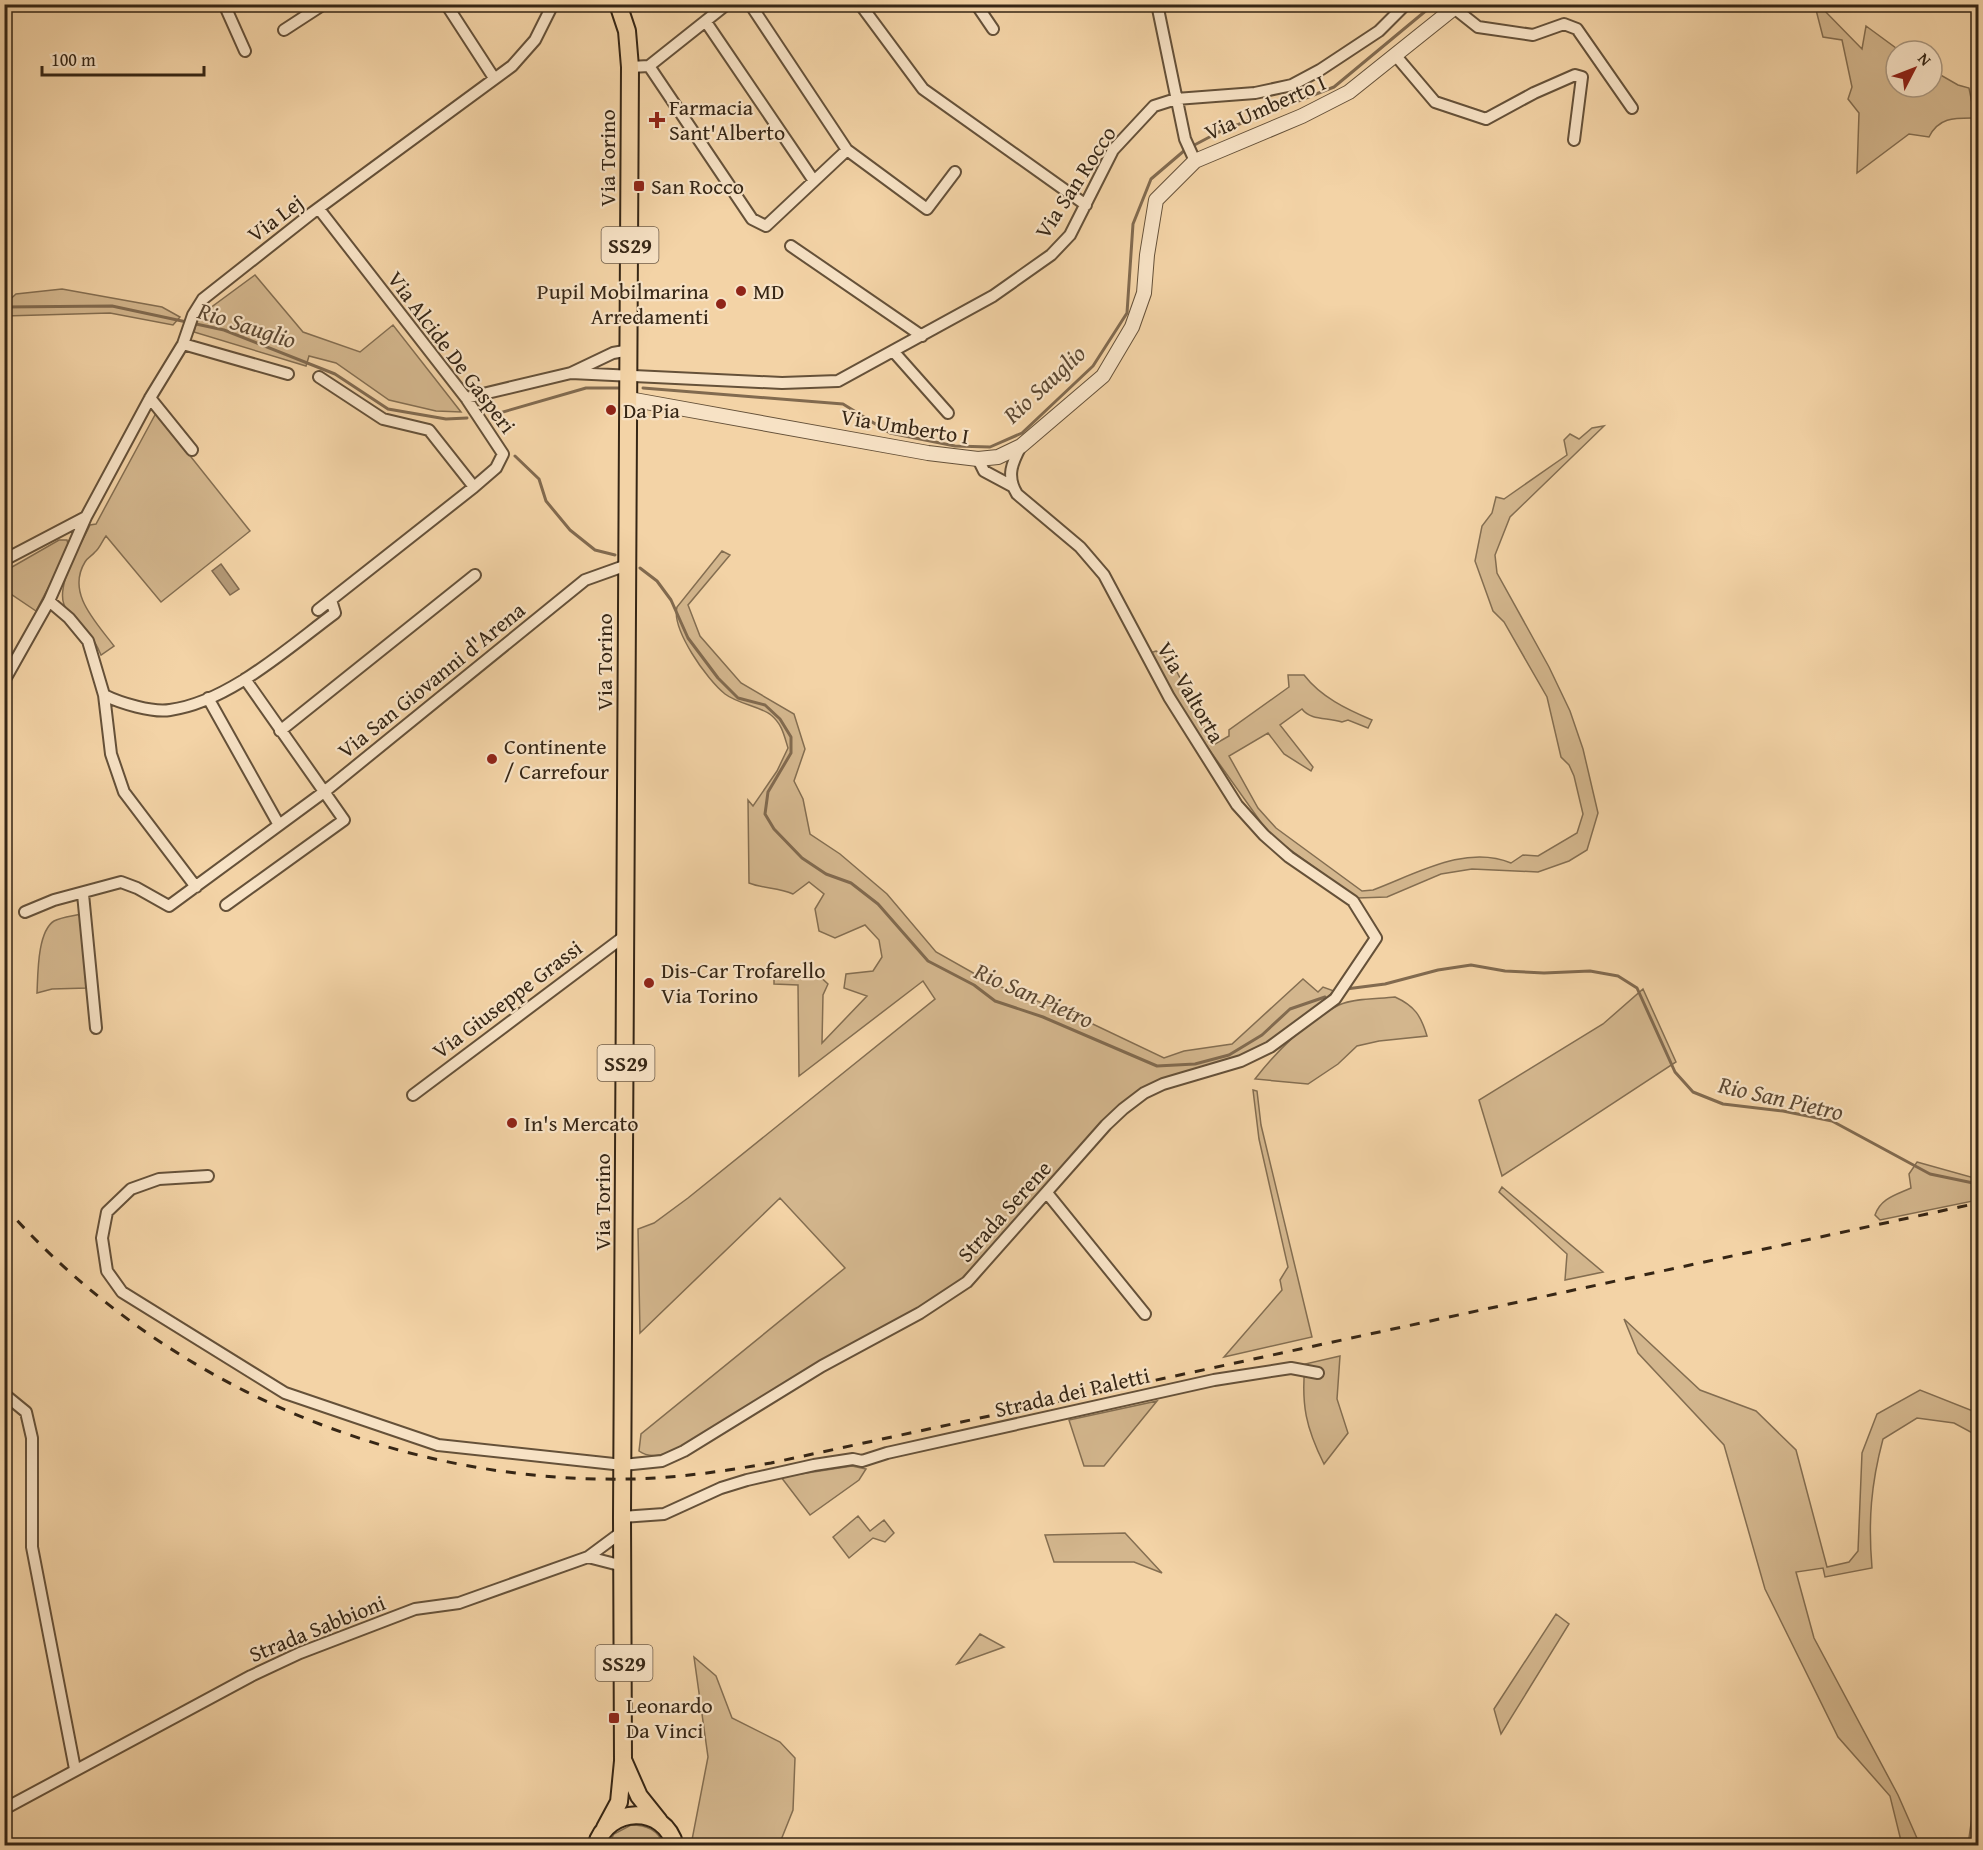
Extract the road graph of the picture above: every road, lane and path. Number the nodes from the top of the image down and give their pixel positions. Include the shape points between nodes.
1 (224, 4) edge
2 (324, 4) edge
3 (446, 4) edge
4 (553, 4) edge
5 (618, 4) edge
6 (727, 4) edge
7 (750, 4) edge
8 (860, 4) edge
9 (976, 4) edge
10 (1157, 4) edge
11 (1406, 4) edge
12 (1456, 6) edge
13 (706, 22) junction
14 (993, 29) dead end
15 (284, 30) dead end
16 (245, 51) dead end
17 (1396, 56) junction
18 (649, 66) junction
19 (630, 67) junction
20 (494, 78) junction
21 (1176, 99) junction
22 (1632, 108) dead end
23 (1574, 140) dead end
24 (847, 150) junction
25 (1194, 158) junction
26 (955, 172) dead end
27 (814, 181) junction
28 (1086, 205) junction
29 (319, 209) junction
30 (791, 246) dead end
31 (922, 336) junction
32 (183, 344) junction
33 (630, 350) junction
34 (893, 351) junction
35 (571, 373) junction
36 (288, 374) dead end
37 (629, 376) junction
38 (319, 377) dead end
39 (150, 398) junction
40 (466, 398) junction
41 (629, 399) junction
42 (948, 413) dead end
43 (1021, 446) junction
44 (192, 450) dead end
45 (978, 459) junction
46 (1012, 486) junction
47 (474, 487) junction
48 (86, 517) junction
49 (4, 560) edge
50 (627, 566) junction
51 (474, 575) dead end
52 (331, 600) junction
53 (49, 601) junction
54 (318, 610) dead end
55 (245, 679) junction
56 (4, 681) edge
57 (104, 695) junction
58 (208, 698) junction
59 (280, 731) junction
60 (324, 792) junction
61 (279, 825) junction
62 (196, 887) junction
63 (83, 894) junction
64 (226, 905) dead end
65 (25, 912) dead end
66 (626, 935) junction
67 (1376, 938) joint
68 (96, 1028) dead end
69 (413, 1095) dead end
70 (208, 1176) dead end
71 (1047, 1193) junction
72 (1145, 1314) dead end
73 (1318, 1373) dead end
74 (4, 1394) edge
75 (623, 1465) junction
76 (623, 1524) junction
77 (588, 1557) junction
78 (623, 1566) junction
79 (623, 1761) junction
80 (75, 1769) junction
81 (4, 1809) edge
82 (659, 1821) junction
83 (598, 1839) edge
84 (675, 1845) edge

1 - 16 street
2 - 15 street
3 - 20 street
4 - 20 street, Via Lej via 535,40 512,66
5 - 19 main road, Via Torino / SS29 via 627,31
6 - 13 street
7 - 24 street
8 - 28 street via 923,89
9 - 14 street
10 - 21 street
11 - 21 street, Via San Rocco via 1379,31 1292,85 1255,93
12 - 17 street, Via Umberto I
12 - 22 street via 1478,27 1533,35 1564,24 1577,29
13 - 18 street
13 - 27 street
17 - 23 street via 1435,102 1486,119 1575,75 1582,77
17 - 25 street, Via Umberto I via 1349,92 1302,116
18 - 19 street
18 - 27 street via 752,219 766,226
19 - 33 main road, Via Torino / SS29
20 - 29 street, Via Lej
21 - 25 street via 1185,139
21 - 28 street, Via San Rocco via 1154,106 1113,150
24 - 26 street via 927,209
24 - 27 street
25 - 43 street, Via Umberto I via 1156,200 1144,293 1126,337 1103,376
28 - 31 street, Via San Rocco via 1070,235 1052,255 993,296
29 - 32 street, Via Lej via 203,298
29 - 40 street, Via Alcide De Gasperi
30 - 31 street
31 - 34 street, Via San Rocco
32 - 36 street
32 - 39 street, Via Lej
33 - 35 street via 613,353
33 - 37 main road, Via Torino / SS29
34 - 37 street, Via San Rocco via 838,381 782,383
34 - 42 street
35 - 37 street, Via San Rocco
35 - 40 street
37 - 41 main road, Via Torino / SS29
38 - 47 street via 383,419 429,430
39 - 44 street
39 - 48 street, Via Lej
40 - 47 street, Via Alcide De Gasperi via 503,454 496,468
41 - 45 street, Via Umberto I
41 - 50 main road, Via Torino / SS29
43 - 45 street, Via Umberto I via 998,457
43 - 46 street via 1011,470
45 - 46 street, Via Valtorta via 984,471
46 - 67 street, Via Valtorta via 1080,547 1104,575 1168,697 1237,805 1289,857 1353,902
47 - 52 street, Via Alcide De Gasperi
48 - 49 street
48 - 53 street, Via Lej
50 - 60 street, Via San Giovanni d'Arena via 585,580
50 - 66 main road, Via Torino / SS29
51 - 59 street
52 - 54 street, Via Alcide De Gasperi
52 - 55 street, Via Alcide De Gasperi via 335,613
53 - 56 street, Via Lej
53 - 57 street via 88,641
55 - 58 street
55 - 59 street
57 - 58 street via 120,703 169,711
57 - 62 street via 111,754 124,792
58 - 61 street
59 - 60 street
60 - 61 street, Via San Giovanni d'Arena
60 - 64 street via 344,820
61 - 62 street, Via San Giovanni d'Arena
62 - 63 street, Via San Giovanni d'Arena via 170,906 121,882
63 - 65 street
63 - 68 street
66 - 69 street, Via Giuseppe Grassi
66 - 75 main road, Via Torino / SS29
67 - 71 street, Strada Serene via 1326,1008 1270,1047 1241,1061 1144,1093 1106,1125
70 - 75 street via 159,1179 131,1189 107,1212 102,1238 107,1271 122,1292 285,1393 360,1421 438,1445
71 - 72 street
71 - 75 street, Strada Serene via 967,1282 950,1294 822,1366 684,1451 662,1461
73 - 76 street, Strada dei Paletti via 1291,1368 1203,1383 862,1461 814,1465 721,1488 664,1514
74 - 80 street via 26,1412 32,1438 32,1547
75 - 76 main road, Via Torino / SS29
76 - 77 street, Strada Sabbioni
76 - 78 main road, Via Torino / SS29
77 - 78 street
77 - 80 street, Strada Sabbioni via 459,1603 415,1610 339,1636 251,1676
78 - 79 main road, Via Torino / SS29
79 - 82 main road, Via Torino / SS29 via 639,1796
79 - 83 main road, Via Torino / SS29 via 619,1802
80 - 81 street, Strada Sabbioni
82 - 83 main road via 631,1814 618,1818
82 - 84 main road, Via Torino

